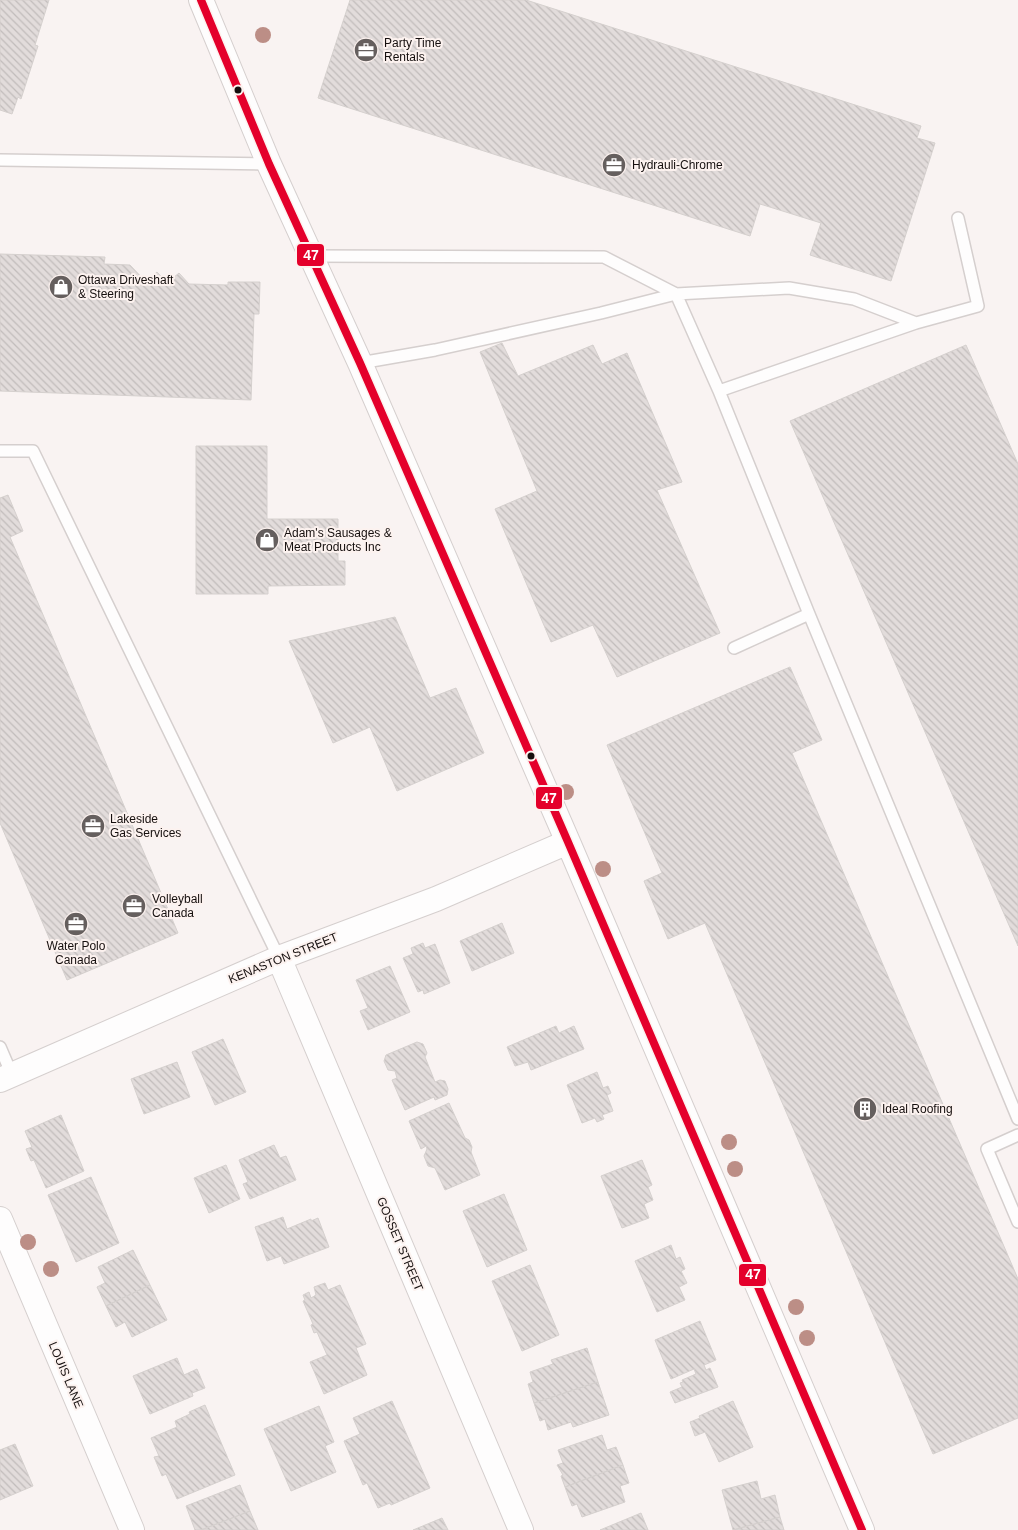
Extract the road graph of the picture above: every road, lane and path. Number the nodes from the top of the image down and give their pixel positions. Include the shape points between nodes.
1 (201, 0) edge
2 (0, 160) edge
3 (269, 164) junction
4 (958, 218) dead end
5 (312, 256) junction
6 (676, 294) junction
7 (916, 323) junction
8 (360, 363) junction
9 (719, 391) junction
10 (0, 451) edge
11 (809, 614) junction
12 (734, 648) dead end
13 (568, 842) junction
14 (279, 958) junction
15 (0, 1047) edge
16 (6, 1077) edge
17 (1018, 1119) edge
18 (1018, 1135) edge
19 (0, 1219) edge
20 (1018, 1222) edge
21 (132, 1530) edge
22 (521, 1530) edge
23 (862, 1530) edge

1 - 3 street
2 - 3 lane
3 - 5 street
4 - 7 lane via 978,306
5 - 6 lane via 604,257
5 - 8 street
6 - 7 lane via 789,288 854,299
6 - 8 lane via 444,348
6 - 9 lane
7 - 9 lane
8 - 13 street
9 - 11 lane
10 - 14 lane via 33,451
11 - 12 lane
11 - 17 lane
13 - 14 street, KENASTON STREET via 436,899
13 - 23 street
14 - 16 street, KENASTON STREET
14 - 22 street, GOSSET STREET
15 - 16 lane
18 - 20 lane via 987,1148
19 - 21 street, LOUIS LANE

